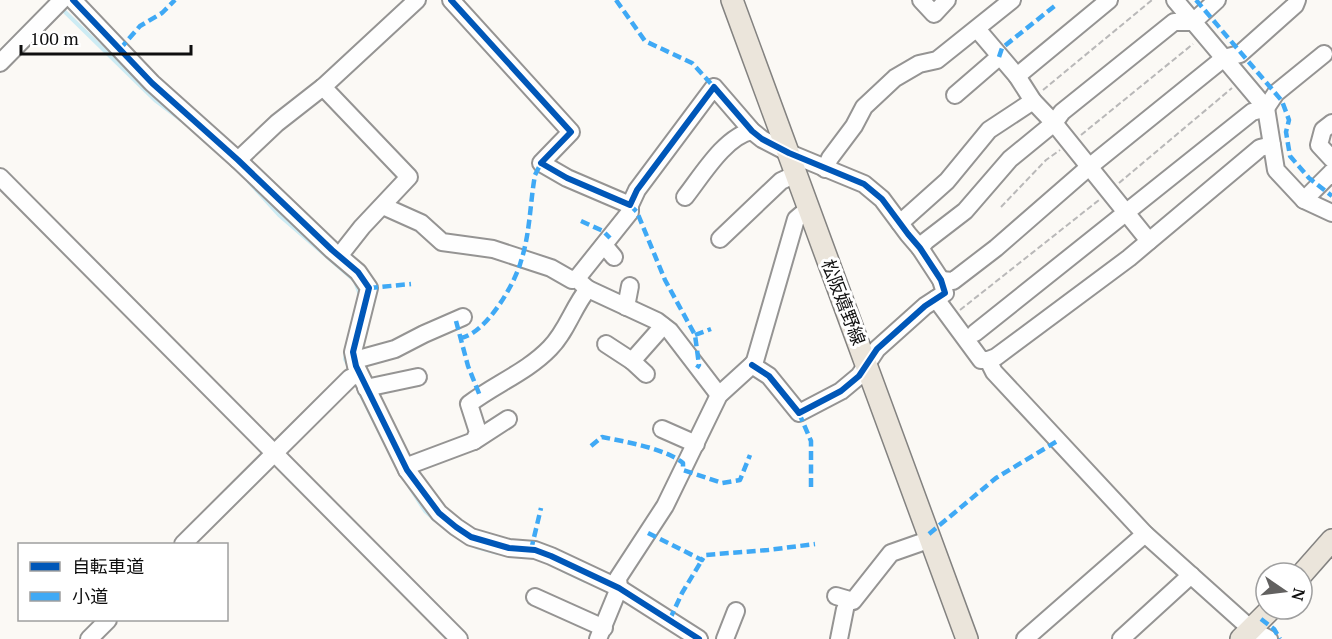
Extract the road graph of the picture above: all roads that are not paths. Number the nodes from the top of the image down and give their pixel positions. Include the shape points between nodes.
1 (62, 0) edge
2 (73, 0) edge
3 (417, 0) edge
4 (451, 0) edge
5 (732, 0) edge
6 (921, 0) edge
7 (948, 0) edge
8 (1012, 0) edge
9 (1109, 0) edge
10 (1175, 0) edge
11 (1217, 0) edge
12 (1297, 0) edge
13 (1193, 22) junction
14 (977, 29) junction
15 (1324, 54) dead end
16 (999, 57) junction
17 (1224, 58) junction
18 (0, 63) edge
19 (1017, 76) junction
20 (323, 87) junction
21 (955, 95) dead end
22 (1032, 100) junction
23 (1266, 108) junction
24 (1054, 123) junction
25 (1332, 123) edge
26 (752, 131) junction
27 (1272, 145) junction
28 (789, 153) junction
29 (1332, 159) edge
30 (238, 160) junction
31 (1089, 167) junction
32 (825, 169) junction
33 (1332, 172) edge
34 (796, 174) junction
35 (0, 177) edge
36 (685, 197) dead end
37 (1304, 200) junction
38 (630, 205) junction
39 (383, 206) junction
40 (808, 208) junction
41 (1126, 213) junction
42 (1332, 213) edge
43 (900, 223) junction
44 (720, 239) dead end
45 (1149, 241) junction
46 (920, 248) junction
47 (340, 255) junction
48 (941, 280) junction
49 (582, 284) junction
50 (630, 286) dead end
51 (936, 299) junction
52 (626, 306) junction
53 (463, 317) dead end
54 (663, 326) junction
55 (975, 333) dead end
56 (606, 344) dead end
57 (988, 360) junction
58 (633, 361) junction
59 (752, 365) junction
60 (867, 365) junction
61 (360, 374) junction
62 (646, 374) dead end
63 (418, 377) dead end
64 (719, 395) junction
65 (508, 418) dead end
66 (662, 429) dead end
67 (474, 441) junction
68 (696, 444) junction
69 (274, 454) junction
70 (407, 471) junction
71 (1145, 534) junction
72 (931, 539) junction
73 (1332, 540) edge
74 (184, 543) edge
75 (1313, 561) edge
76 (1191, 575) junction
77 (619, 588) junction
78 (535, 597) dead end
79 (736, 611) dead end
80 (107, 621) edge
81 (1263, 621) edge
82 (601, 633) edge
83 (1254, 636) edge
84 (89, 639) edge
85 (459, 639) edge
86 (699, 639) edge
87 (725, 639) edge
88 (839, 639) edge
89 (967, 639) edge
90 (1025, 639) edge
91 (1121, 639) edge

1 - 18 street
2 - 30 street via 152,83
3 - 20 street
4 - 38 street via 571,132 541,163
5 - 28 main road, 松阪嬉野線
6 - 7 street via 933,14
8 - 14 street
9 - 19 street
10 - 13 street
11 - 13 street
12 - 17 street via 1240,54
13 - 17 street
13 - 24 street via 1174,22 1062,112
14 - 16 street
14 - 32 street via 937,60 919,64 894,78 864,107
15 - 23 street via 1276,93
16 - 19 street
16 - 21 street
17 - 23 street
17 - 31 street
19 - 22 street
20 - 30 street
20 - 39 street via 409,177
22 - 24 street
22 - 43 street via 989,130 947,181
23 - 27 street
23 - 41 street via 1252,112
24 - 31 street
24 - 46 street via 1010,159 965,210
25 - 29 street via 1323,130 1319,145
26 - 28 street
26 - 36 street via 744,132 724,147
26 - 38 street via 714,87
27 - 37 street via 1276,170
27 - 45 street via 1260,148
28 - 32 street
28 - 34 main road, 松阪嬉野線
30 - 47 street
31 - 41 street
31 - 48 street via 987,255 953,280
32 - 43 street via 864,184 882,199
33 - 37 street
34 - 40 main road, 松阪嬉野線
34 - 44 street via 781,181
35 - 69 street
37 - 42 street
38 - 49 street via 609,251
39 - 47 street
39 - 49 street via 421,223 442,242 493,249 551,268
40 - 59 street via 796,219
40 - 60 main road, 松阪嬉野線
41 - 45 street
41 - 55 street
43 - 46 street
45 - 57 street
46 - 48 street
47 - 61 street via 369,288 353,352
48 - 51 street via 945,293
49 - 52 street
49 - 67 street via 567,325 551,348 469,404 478,432
50 - 52 street
51 - 57 street via 952,310 981,360
51 - 60 street via 877,349
52 - 54 street
53 - 61 street via 395,349
54 - 58 street
54 - 64 street
56 - 58 street
57 - 71 street via 994,372
58 - 62 street
59 - 60 street via 769,376 800,413 841,392
59 - 64 street
60 - 72 main road, 松阪嬉野線
61 - 63 street
61 - 69 street via 350,378
61 - 70 street
64 - 68 street
65 - 67 street
66 - 68 street
67 - 70 street via 410,465
68 - 77 street via 665,506 618,578
69 - 74 street
69 - 85 street
70 - 77 street via 439,513 471,537 509,548 535,550
71 - 76 street
71 - 90 street
72 - 88 street via 891,553 853,601 840,602
72 - 89 main road, 松阪嬉野線
73 - 75 main road
76 - 83 street
76 - 91 street
77 - 82 street
77 - 86 street
78 - 82 street
79 - 87 street
80 - 84 street
81 - 83 main road

